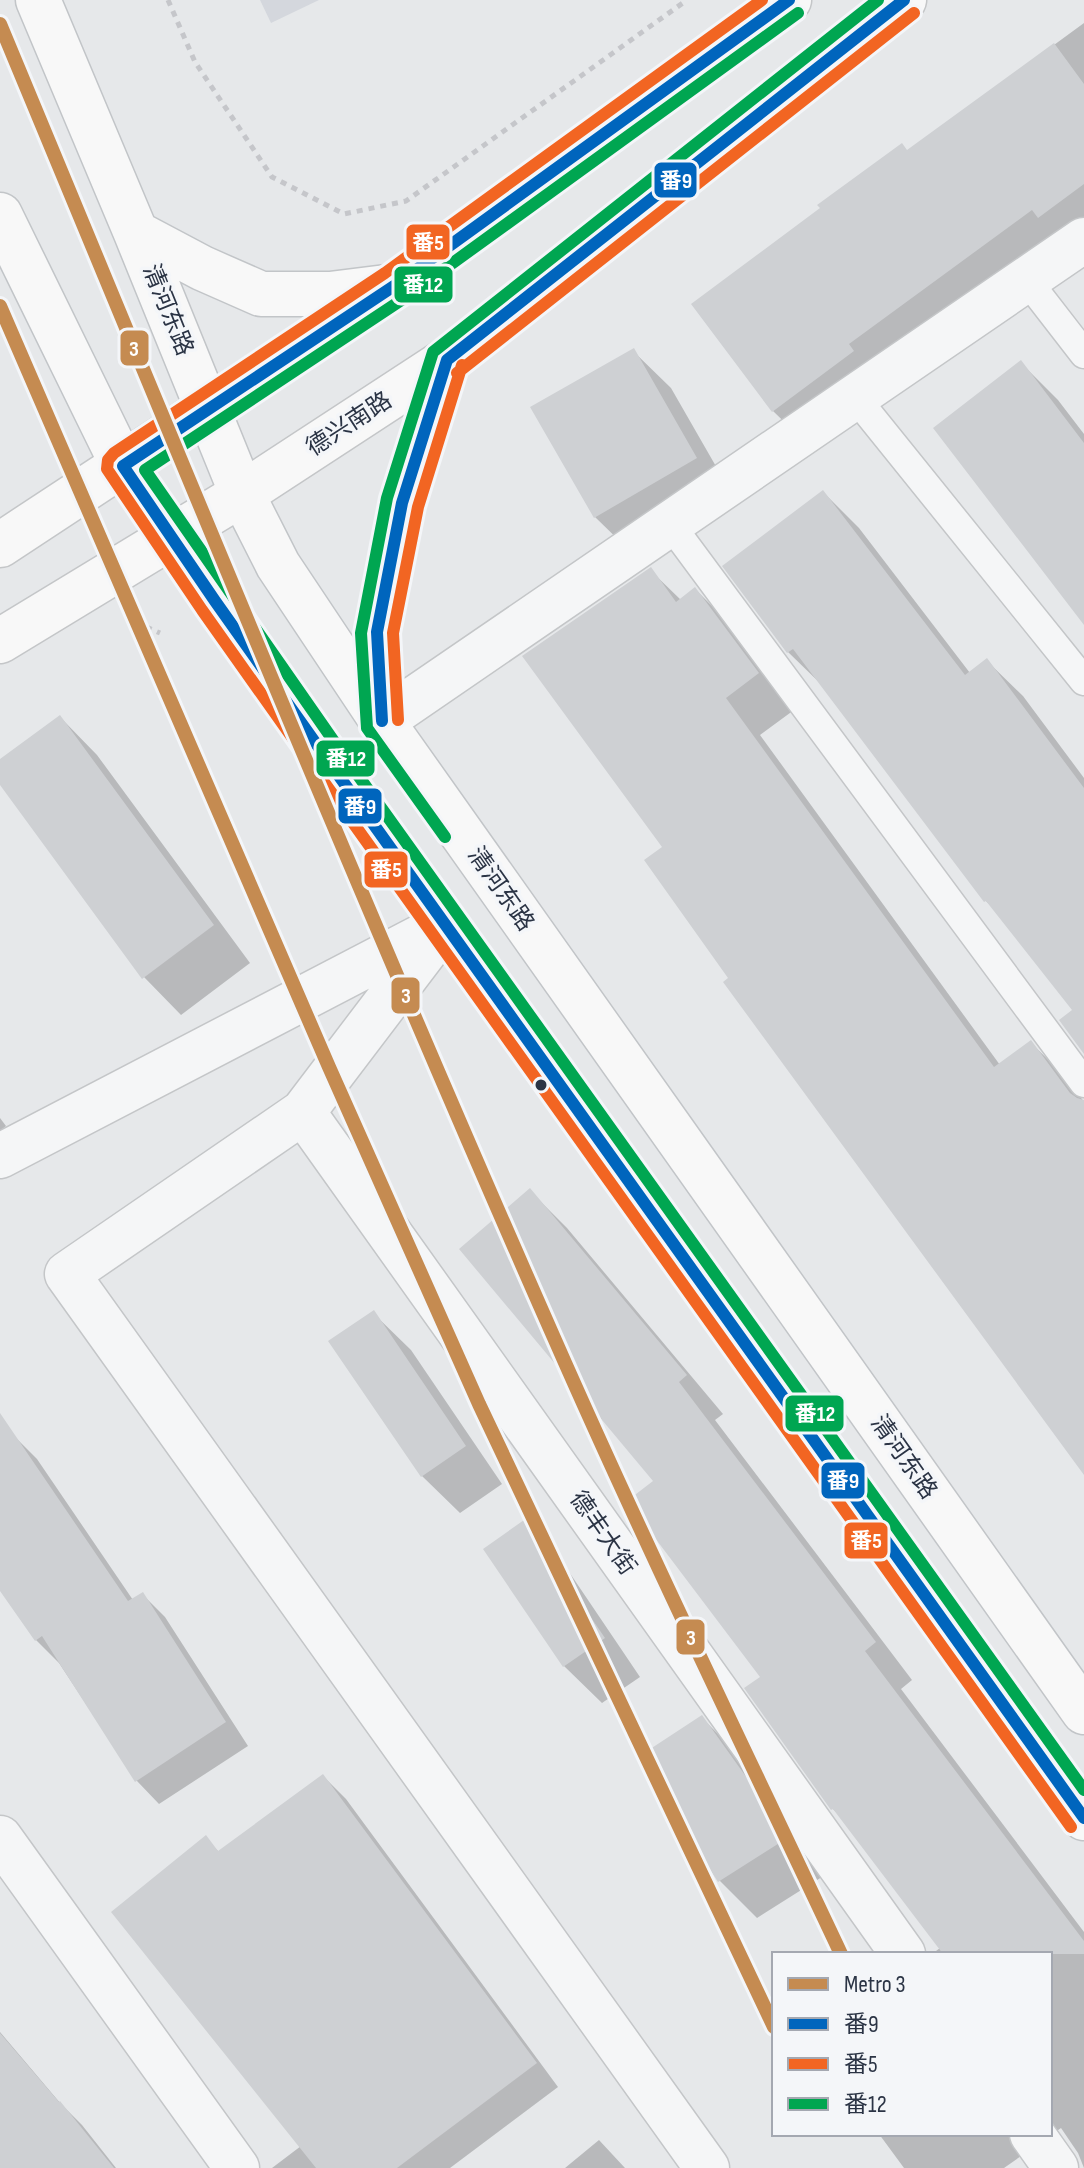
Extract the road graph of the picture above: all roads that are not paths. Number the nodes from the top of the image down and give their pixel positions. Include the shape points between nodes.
1 (19, 0) edge
2 (38, 0) edge
3 (789, 0) edge
4 (904, 0) edge
5 (0, 9) edge
6 (0, 215) edge
7 (136, 233) junction
8 (1084, 240) edge
9 (1026, 279) junction
10 (394, 286) junction
11 (1084, 354) edge
12 (447, 360) junction
13 (855, 397) junction
14 (209, 409) junction
15 (123, 466) junction
16 (242, 494) junction
17 (670, 524) junction
18 (171, 537) junction
19 (0, 545) edge
20 (0, 641) edge
21 (1084, 681) edge
22 (382, 721) junction
23 (445, 925) junction
24 (1084, 1083) edge
25 (303, 1112) junction
26 (0, 1156) edge
27 (1084, 1712) edge
28 (1084, 1818) edge
29 (0, 1838) edge
30 (902, 1952) edge
31 (1033, 2136) edge
32 (237, 2168) edge
33 (707, 2168) edge
34 (1056, 2168) edge

1 - 5 main road
2 - 7 main road, 清河东路
3 - 10 main road
4 - 12 main road, 德兴南路
6 - 15 main road
7 - 10 main road via 261,294 330,294
7 - 14 main road, 清河东路
8 - 9 street
9 - 11 lane
9 - 13 street
10 - 14 main road
12 - 16 main road, 德兴南路
12 - 22 main road via 402,503 377,632
13 - 17 street
13 - 21 lane
14 - 15 main road
14 - 16 main road, 清河东路
15 - 18 main road
15 - 19 main road
16 - 18 main road, 德兴南路
16 - 22 main road, 清河东路 via 278,565
17 - 22 street
17 - 24 lane
18 - 20 main road, 德兴南路
18 - 23 main road
22 - 27 main road, 清河东路
23 - 25 street
23 - 26 street
23 - 28 main road
25 - 30 street, 德丰大街
25 - 33 street via 67,1274
29 - 32 street
31 - 34 street

